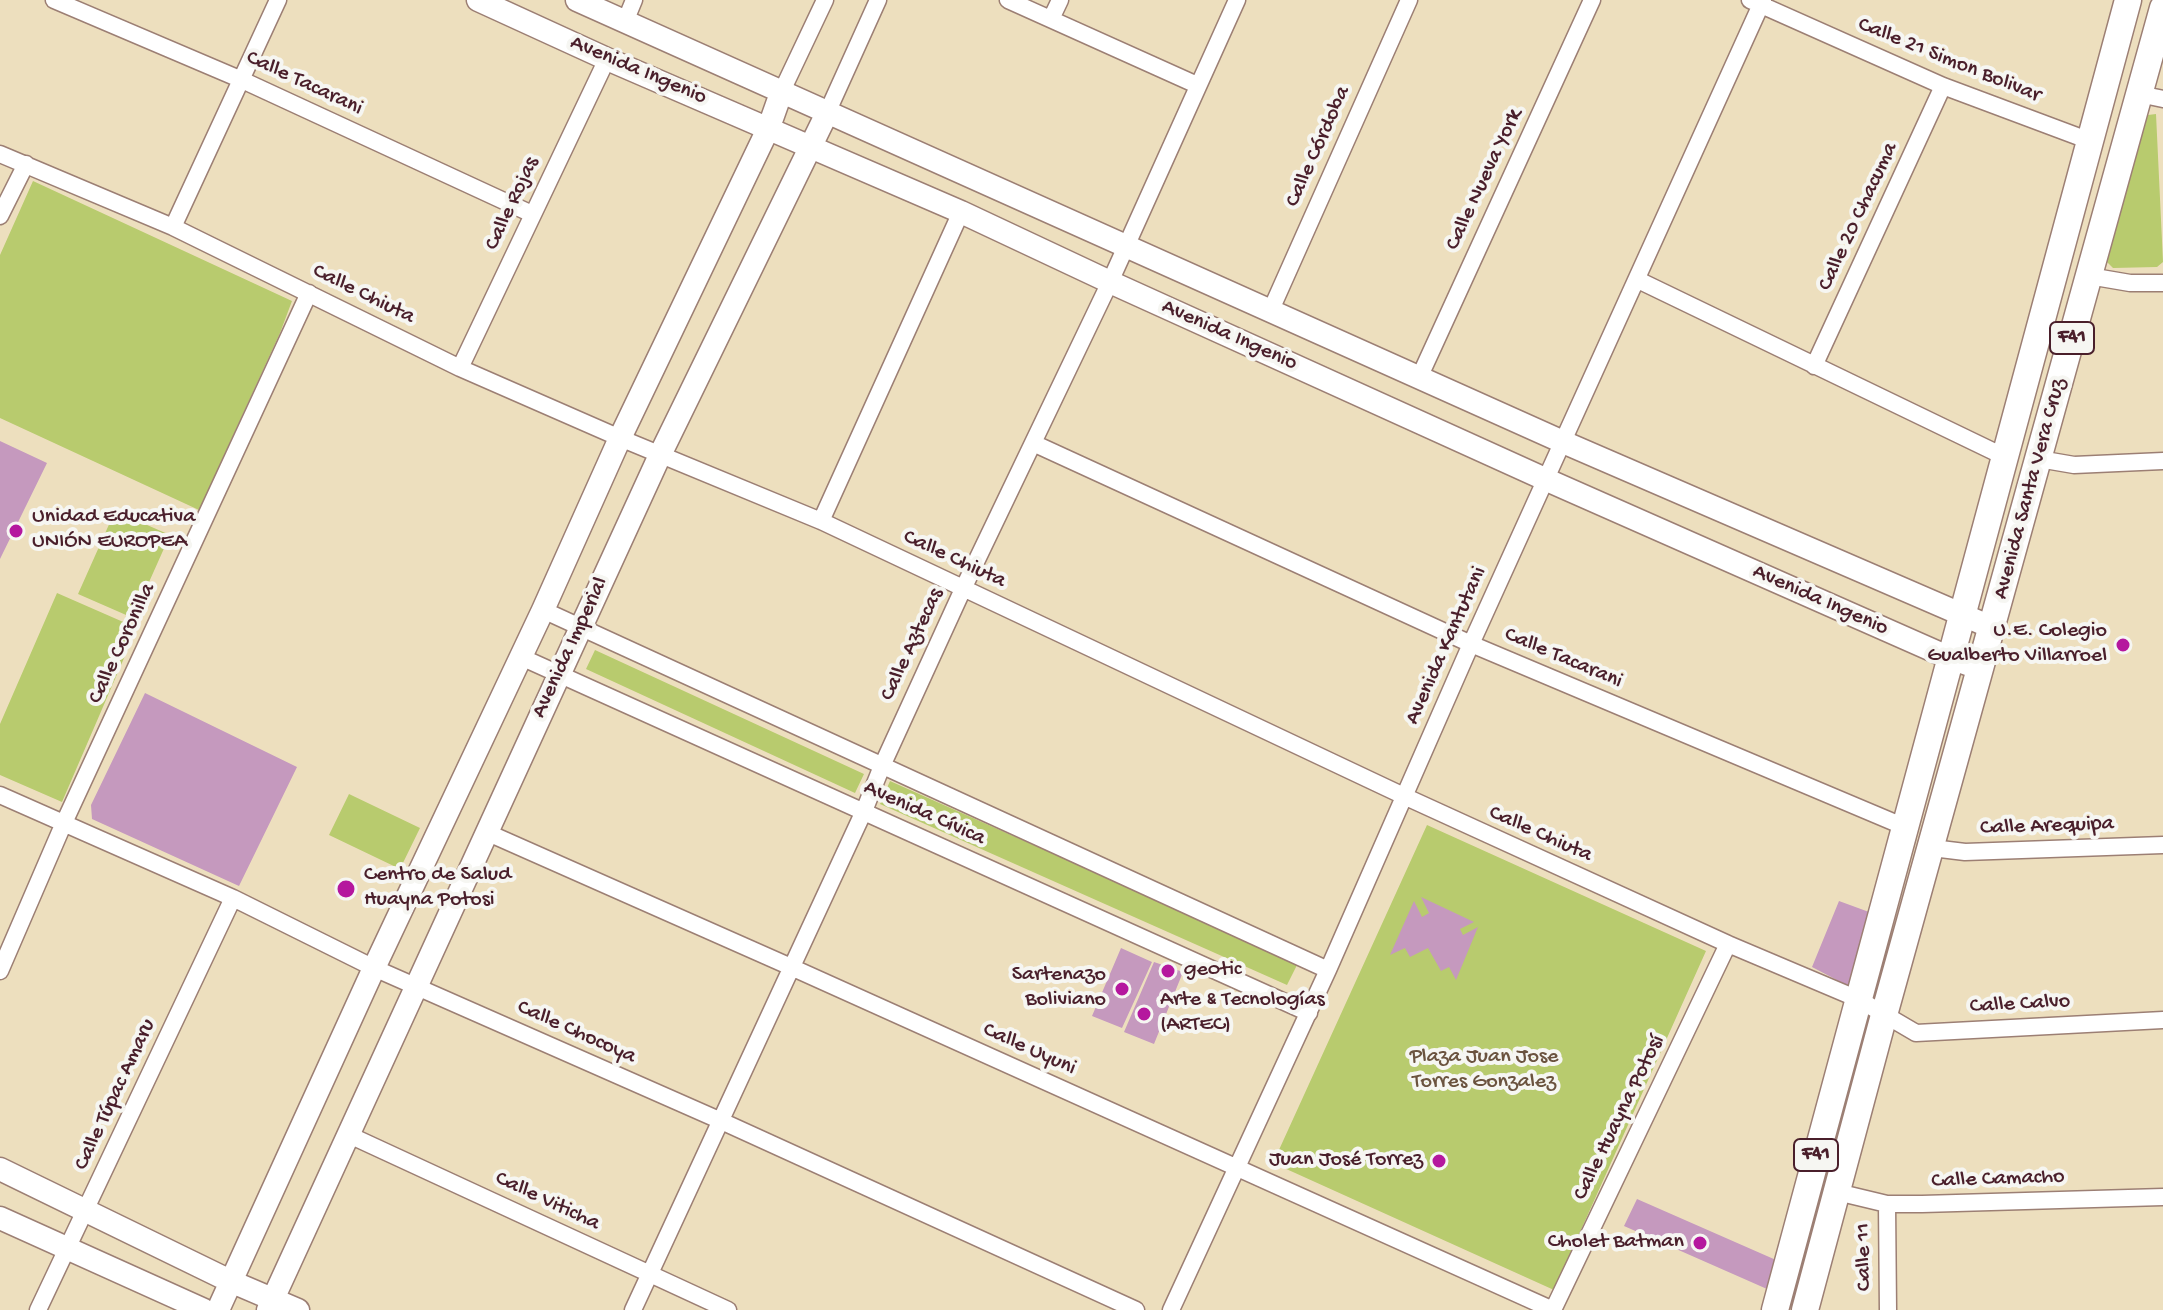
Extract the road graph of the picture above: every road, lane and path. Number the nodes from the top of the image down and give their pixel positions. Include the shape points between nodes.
1 (54, 0) edge
2 (278, 0) edge
3 (478, 0) edge
4 (577, 0) edge
5 (634, 0) edge
6 (825, 0) edge
7 (878, 0) edge
8 (1008, 0) edge
9 (1060, 0) edge
10 (1237, 0) edge
11 (1409, 0) edge
12 (1592, 0) edge
13 (2128, 0) edge
14 (1758, 2) edge
15 (2163, 8) edge
16 (1051, 19) junction
17 (625, 22) junction
18 (607, 59) junction
19 (242, 80) junction
20 (1197, 85) junction
21 (1943, 86) junction
22 (781, 93) junction
23 (2151, 97) edge
24 (827, 113) junction
25 (769, 127) junction
26 (2090, 141) junction
27 (812, 147) junction
28 (0, 154) edge
29 (26, 164) junction
30 (961, 212) junction
31 (532, 214) junction
32 (0, 216) edge
33 (173, 227) junction
34 (1125, 246) junction
35 (2089, 276) junction
36 (1638, 280) junction
37 (1110, 282) junction
38 (2163, 283) edge
39 (309, 293) junction
40 (1270, 312) junction
41 (1814, 366) junction
42 (460, 368) junction
43 (1419, 378) junction
44 (620, 438) junction
45 (1563, 442) junction
46 (1033, 443) junction
47 (660, 455) junction
48 (2005, 457) junction
49 (2039, 459) junction
50 (2163, 461) edge
51 (1547, 480) junction
52 (821, 521) junction
53 (963, 589) junction
54 (543, 610) junction
55 (1962, 617) junction
56 (580, 628) junction
57 (1993, 628) junction
58 (1471, 644) junction
59 (521, 657) junction
60 (1950, 658) junction
61 (1981, 669) junction
62 (560, 673) junction
63 (882, 766) junction
64 (0, 795) edge
65 (1406, 797) junction
66 (864, 811) junction
67 (63, 825) junction
68 (1905, 827) junction
69 (486, 832) junction
70 (2163, 845) edge
71 (1932, 848) junction
72 (233, 898) junction
73 (1728, 944) junction
74 (791, 967) junction
75 (374, 968) junction
76 (1328, 970) junction
77 (0, 971) edge
78 (416, 987) junction
79 (1858, 999) junction
80 (1309, 1013) junction
81 (1884, 1015) junction
82 (2163, 1020) edge
83 (719, 1120) junction
84 (347, 1134) junction
85 (1237, 1168) junction
86 (0, 1169) edge
87 (1837, 1192) junction
88 (2163, 1197) edge
89 (1887, 1204) junction
90 (85, 1211) junction
91 (0, 1218) edge
92 (67, 1248) junction
93 (650, 1274) junction
94 (230, 1281) junction
95 (271, 1305) edge
96 (38, 1310) edge
97 (204, 1310) edge
98 (218, 1310) edge
99 (298, 1310) edge
100 (633, 1310) edge
101 (728, 1310) edge
102 (1136, 1310) edge
103 (1171, 1310) edge
104 (1553, 1310) edge
105 (1775, 1310) edge
106 (1805, 1310) edge
107 (1888, 1310) edge

1 - 19 street, Calle Tacarani
2 - 19 street
3 - 18 street, Avenida Ingenio
4 - 17 street, Avenida Ingenio
5 - 17 street
6 - 22 street, Avenida Imperial
7 - 24 street, Avenida Imperial
8 - 16 street
9 - 16 street
10 - 20 street, Calle Aztecas
11 - 40 street, Calle Córdoba
12 - 43 street, Calle Nueva York
13 - 26 main road, Avenida Santa Vera Cruz / F41
14 - 21 street, Calle 21 Simon Bolivar
14 - 36 street, Avenida Kantutani
15 - 23 main road, Avenida Santa Vera Cruz / F41
16 - 20 street
17 - 22 street, Avenida Ingenio
18 - 25 street, Avenida Ingenio
18 - 31 street, Calle Rojas
19 - 31 street, Calle Tacarani
19 - 33 street
20 - 34 street, Calle Aztecas
21 - 26 street, Calle 21 Simon Bolivar
21 - 41 street, Calle 20 Chacuma
22 - 24 street, Avenida Ingenio
22 - 25 street, Avenida Imperial
23 - 35 main road, Avenida Santa Vera Cruz / F41
24 - 27 street, Avenida Imperial
24 - 34 street, Avenida Ingenio
25 - 27 street, Avenida Ingenio
25 - 44 street, Avenida Imperial
26 - 48 main road, Avenida Santa Vera Cruz / F41
27 - 30 street, Avenida Ingenio
27 - 47 street, Avenida Imperial
28 - 29 street, Calle Chiuta
29 - 32 street
29 - 33 street, Calle Chiuta
30 - 37 street, Avenida Ingenio
30 - 52 street
31 - 42 street, Calle Rojas
33 - 39 street, Calle Chiuta
34 - 37 street, Calle Aztecas
34 - 40 street, Avenida Ingenio
35 - 38 street
35 - 49 main road, Avenida Santa Vera Cruz / F41
36 - 41 street
36 - 45 street, Avenida Kantutani
37 - 46 street, Calle Aztecas
37 - 51 street, Avenida Ingenio
39 - 42 street, Calle Chiuta
39 - 67 street, Calle Coronilla
40 - 43 street, Avenida Ingenio
41 - 48 street
42 - 44 street, Calle Chiuta
43 - 45 street, Avenida Ingenio
44 - 47 street, Calle Chiuta
44 - 54 street, Avenida Imperial
45 - 51 street, Avenida Kantutani
45 - 55 street, Avenida Ingenio
46 - 53 street, Calle Aztecas
46 - 58 street, Calle Tacarani
47 - 52 street, Calle Chiuta
47 - 56 street, Avenida Imperial
48 - 55 main road, Avenida Santa Vera Cruz / F41
49 - 50 street via 2074,465
49 - 57 main road, Avenida Santa Vera Cruz / F41
51 - 58 street, Avenida Kantutani
51 - 60 street, Avenida Ingenio
52 - 53 street, Calle Chiuta
53 - 63 street, Calle Aztecas
53 - 65 street, Calle Chiuta
54 - 56 street, Avenida Cívica
54 - 59 street, Avenida Imperial
55 - 57 street, Avenida Ingenio
55 - 60 main road, Avenida Santa Vera Cruz / F41
56 - 62 street, Avenida Imperial
56 - 63 street, Avenida Cívica
57 - 61 main road, Avenida Santa Vera Cruz / F41
58 - 65 street, Avenida Kantutani
58 - 68 street, Calle Tacarani
59 - 62 street, Avenida Cívica
59 - 75 street, Avenida Imperial
60 - 61 street, Avenida Ingenio
60 - 68 main road, Avenida Santa Vera Cruz / F41
61 - 71 main road, Avenida Santa Vera Cruz / F41
62 - 66 street, Avenida Cívica
62 - 69 street, Avenida Imperial
63 - 66 street, Calle Aztecas
63 - 76 street, Avenida Cívica
64 - 67 street, Calle Chocoya
65 - 73 street, Calle Chiuta
65 - 76 street, Avenida Kantutani
66 - 74 street, Calle Aztecas
66 - 80 street, Avenida Cívica
67 - 72 street, Calle Chocoya
67 - 77 street, Calle Coronilla
68 - 79 main road, Avenida Santa Vera Cruz / F41
69 - 74 street, Calle Uyuni
69 - 78 street, Avenida Imperial
70 - 71 street, Calle Arequipa via 1965,852
71 - 81 main road, Avenida Santa Vera Cruz / F41
72 - 75 street, Calle Chocoya
72 - 90 street, Calle Túpac Amaru
73 - 79 street, Calle Chiuta
73 - 104 street, Calle Huayna Potosí
74 - 83 street, Calle Aztecas
74 - 85 street, Calle Uyuni
75 - 78 street, Calle Chocoya
75 - 94 street, Avenida Imperial
76 - 80 street, Avenida Kantutani
78 - 83 street, Calle Chocoya
78 - 84 street, Avenida Imperial
79 - 81 street, Calle Chiuta
79 - 105 main road, F41
80 - 85 street, Avenida Kantutani
81 - 82 street, Calle Calvo via 1916,1033
81 - 87 main road, F41
83 - 93 street, Calle Aztecas
83 - 102 street, Calle Chocoya
84 - 93 street, Calle Viticha
84 - 95 street, Avenida Imperial
85 - 103 street, Avenida Kantutani
85 - 104 street, Calle Uyuni
86 - 90 street
87 - 89 street, Calle Camacho
87 - 106 main road, F41
88 - 89 street, Calle Camacho
89 - 107 street, Calle 11
90 - 92 street, Calle Túpac Amaru
90 - 94 street
91 - 92 street
92 - 96 street, Calle Túpac Amaru
92 - 97 street
93 - 100 street, Calle Aztecas
93 - 101 street, Calle Viticha
94 - 95 street
94 - 98 street, Avenida Imperial
95 - 99 street

